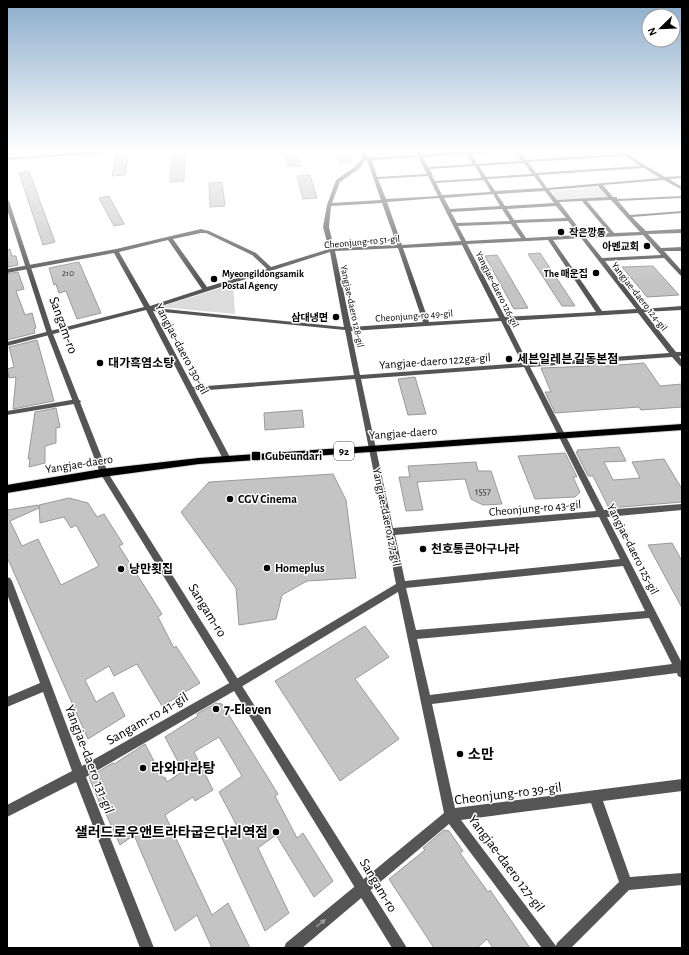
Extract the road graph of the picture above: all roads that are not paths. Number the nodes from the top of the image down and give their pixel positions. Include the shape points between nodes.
1 (333, 195) edge
2 (381, 195) edge
3 (474, 195) edge
4 (495, 195) edge
5 (551, 195) edge
6 (610, 195) edge
7 (442, 197) junction
8 (682, 197) edge
9 (615, 199) junction
10 (584, 200) junction
11 (7, 201) edge
12 (383, 201) junction
13 (557, 203) junction
14 (329, 205) junction
15 (503, 208) junction
16 (448, 211) junction
17 (682, 212) edge
18 (630, 216) junction
19 (569, 219) junction
20 (513, 222) junction
21 (456, 225) junction
22 (682, 231) edge
23 (644, 232) junction
24 (612, 234) junction
25 (582, 236) junction
26 (549, 238) junction
27 (170, 239) junction
28 (524, 239) junction
29 (464, 243) junction
30 (399, 246) junction
31 (682, 249) edge
32 (332, 250) junction
33 (661, 250) junction
34 (116, 251) junction
35 (666, 256) junction
36 (600, 260) junction
37 (28, 268) junction
38 (270, 269) junction
39 (7, 271) edge
40 (681, 271) edge
41 (206, 290) junction
42 (148, 308) junction
43 (682, 308) edge
44 (640, 311) junction
45 (600, 313) junction
46 (503, 319) junction
47 (427, 324) junction
48 (349, 329) junction
49 (50, 334) junction
50 (7, 344) edge
51 (682, 354) edge
52 (674, 355) junction
53 (526, 365) junction
54 (682, 365) edge
55 (358, 378) junction
56 (190, 388) junction
57 (77, 401) junction
58 (7, 413) edge
59 (682, 427) edge
60 (563, 435) junction
61 (372, 449) junction
62 (227, 459) junction
63 (104, 473) junction
64 (7, 489) edge
65 (682, 507) edge
66 (602, 514) junction
67 (390, 532) junction
68 (627, 562) junction
69 (8, 584) edge
70 (402, 585) junction
71 (653, 614) junction
72 (412, 635) junction
73 (681, 671) edge
74 (237, 684) junction
75 (46, 686) junction
76 (426, 700) junction
77 (7, 702) edge
78 (79, 774) junction
79 (682, 785) edge
80 (595, 796) junction
81 (7, 811) edge
82 (450, 815) junction
83 (682, 879) edge
84 (626, 884) junction
85 (364, 888) junction
86 (146, 948) edge
87 (291, 948) edge
88 (400, 948) edge
89 (550, 948) edge
90 (562, 948) edge

1 - 14 street, Yangjae-daero 128-gil
2 - 12 street
3 - 7 street
4 - 15 street
5 - 13 street, Yangjae-daero 124-gil
6 - 9 street
7 - 12 street
7 - 16 street, Yangjae-daero 126-gil
8 - 9 street
9 - 10 street
9 - 18 street
10 - 13 street
10 - 24 street
11 - 37 street, Sangam-ro
12 - 14 street
12 - 30 street
13 - 15 street
13 - 19 street, Yangjae-daero 124-gil
14 - 32 street, Yangjae-daero 128-gil via 326,227
15 - 16 street
15 - 20 street
16 - 21 street, Yangjae-daero 126-gil
17 - 18 street
18 - 23 street
19 - 20 street
19 - 25 street, Yangjae-daero 124-gil
20 - 21 street
20 - 28 street
21 - 29 street, Yangjae-daero 126-gil
22 - 23 street, Cheonjung-ro 51-gil
23 - 24 street, Cheonjung-ro 51-gil
23 - 33 street
24 - 25 street, Cheonjung-ro 51-gil
25 - 26 street, Cheonjung-ro 51-gil
25 - 36 street, Yangjae-daero 124-gil
26 - 28 street, Cheonjung-ro 51-gil
26 - 45 street
27 - 34 street
27 - 38 street via 201,231 207,232 254,254
27 - 41 street
28 - 29 street, Cheonjung-ro 51-gil
29 - 30 street, Cheonjung-ro 51-gil
29 - 46 street, Yangjae-daero 126-gil
30 - 32 street, Cheonjung-ro 51-gil
30 - 47 street
31 - 33 street
32 - 38 street, Cheonjung-ro 51-gil
32 - 48 street, Yangjae-daero 128-gil
33 - 35 street
34 - 37 street
34 - 42 street, Yangjae-daero 130-gil
35 - 36 street
35 - 40 street
36 - 44 street, Yangjae-daero 124-gil
37 - 39 street
37 - 49 street, Sangam-ro
38 - 41 street, Cheonjung-ro 51-gil
41 - 42 street, Cheonjung-ro 51-gil
42 - 48 street, Cheonjung-ro 49-gil
42 - 49 street, Cheonjung-ro 51-gil
42 - 56 street, Yangjae-daero 130-gil
43 - 44 street, Cheonjung-ro 49-gil
44 - 45 street, Cheonjung-ro 49-gil
44 - 52 street, Yangjae-daero 124-gil
45 - 46 street, Cheonjung-ro 49-gil
46 - 47 street, Cheonjung-ro 49-gil
46 - 53 street, Yangjae-daero 126-gil
47 - 48 street, Cheonjung-ro 49-gil
48 - 55 street, Yangjae-daero 128-gil
49 - 50 street, Cheonjung-ro 51-gil
49 - 57 street, Sangam-ro
51 - 52 street, Yangjae-daero 122ga-gil
52 - 53 street, Yangjae-daero 122ga-gil
52 - 54 street, Yangjae-daero 124-gil
53 - 55 street, Yangjae-daero 122ga-gil
53 - 60 street, Yangjae-daero 126-gil
55 - 56 street, Yangjae-daero 122ga-gil
55 - 61 street, Yangjae-daero 128-gil
56 - 62 street, Yangjae-daero 130-gil
57 - 58 street
57 - 63 street, Sangam-ro
59 - 60 main road, Yangjae-daero / 92
60 - 61 main road, Yangjae-daero / 92
60 - 66 street, Yangjae-daero 125-gil
61 - 62 main road, Yangjae-daero / 92
61 - 67 street, Yangjae-daero 127-gil
62 - 63 main road, Yangjae-daero / 92
63 - 64 main road, Yangjae-daero / 92
63 - 74 street, Sangam-ro
65 - 66 street, Cheonjung-ro 43-gil
66 - 67 street, Cheonjung-ro 43-gil
66 - 68 street, Yangjae-daero 125-gil
67 - 70 street, Yangjae-daero 127-gil
68 - 70 street
68 - 71 street, Yangjae-daero 125-gil
69 - 75 street, Yangjae-daero 131-gil
70 - 72 street, Yangjae-daero 127-gil
70 - 74 street, Sangam-ro 41-gil
71 - 72 street
71 - 73 street, Yangjae-daero 125-gil
72 - 76 street, Yangjae-daero 127-gil
73 - 76 street
74 - 78 street, Sangam-ro 41-gil
74 - 85 street, Sangam-ro
75 - 77 street
75 - 78 street, Yangjae-daero 131-gil
76 - 82 street, Yangjae-daero 127-gil
78 - 81 street, Sangam-ro 41-gil
78 - 86 street, Yangjae-daero 131-gil
79 - 80 street, Cheonjung-ro 39-gil
80 - 82 street, Cheonjung-ro 39-gil
80 - 84 street
82 - 85 street, Cheonjung-ro 39-gil
82 - 89 street, Yangjae-daero 127-gil
83 - 84 street
84 - 90 street
87 -> 85 street, Cheonjung-ro 39-gil
85 - 88 street, Sangam-ro

